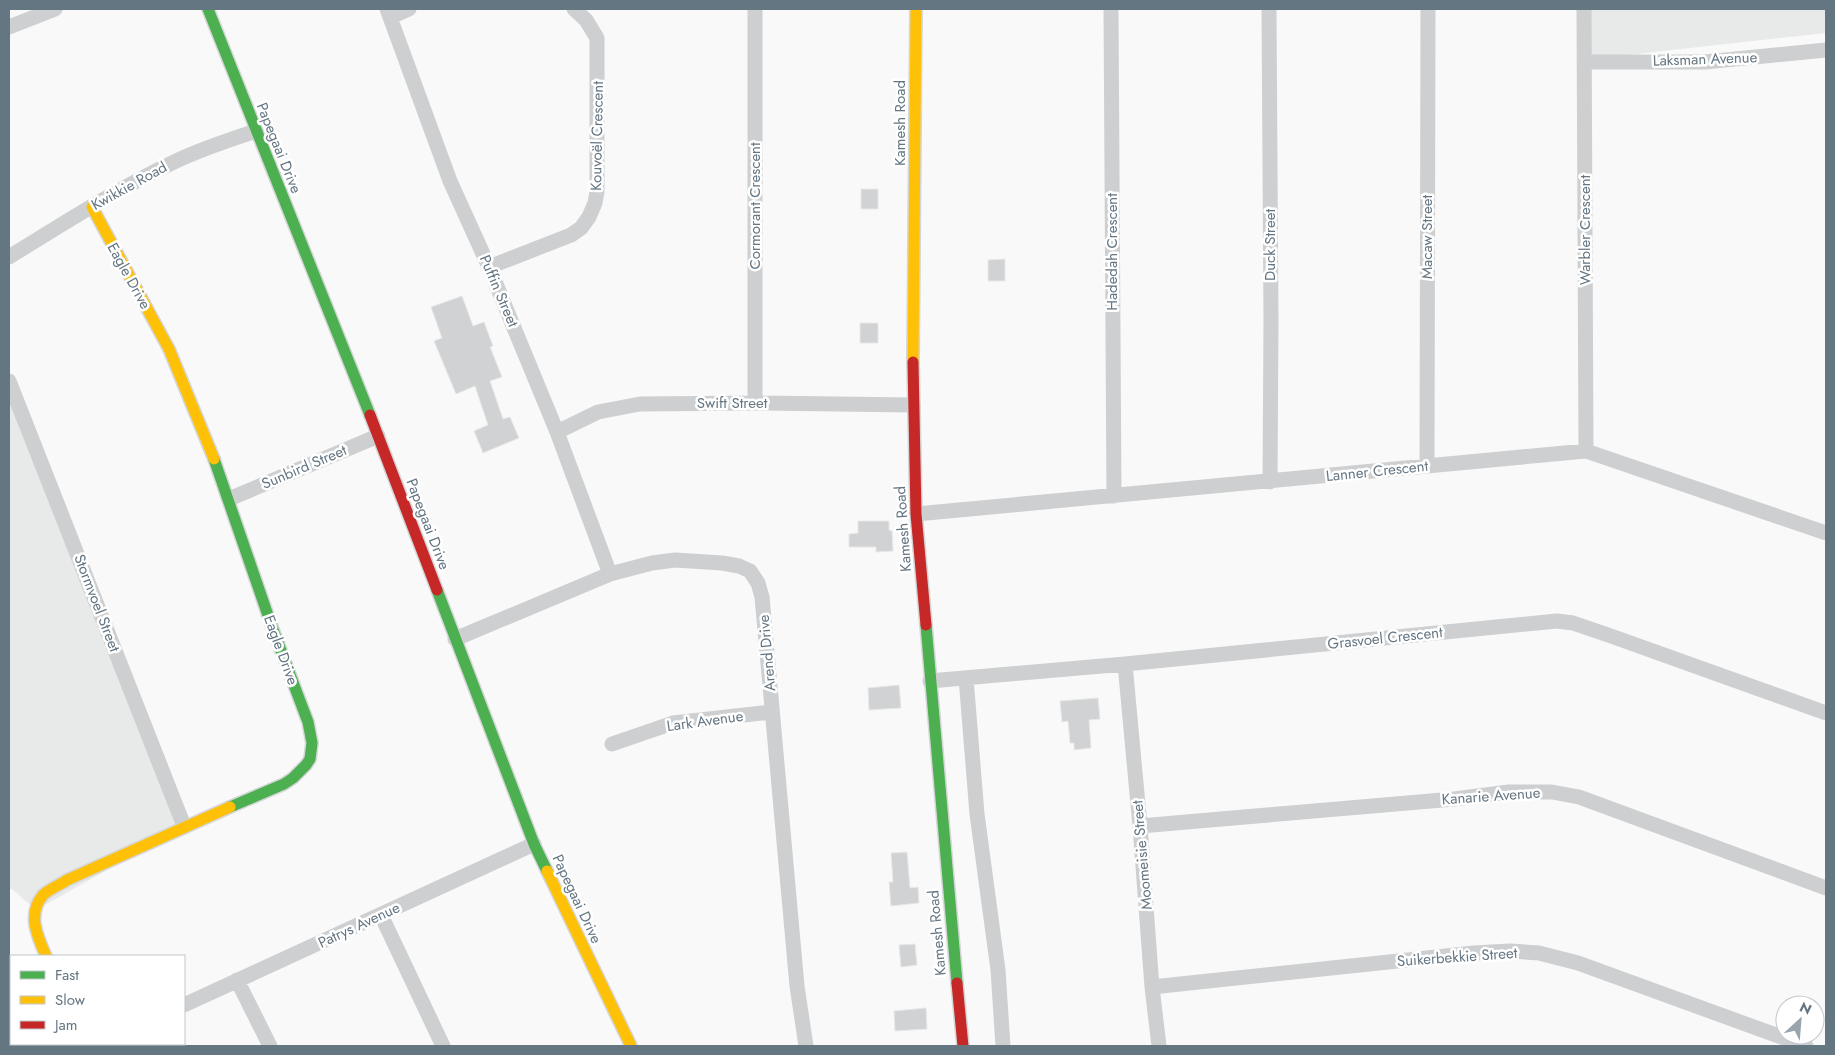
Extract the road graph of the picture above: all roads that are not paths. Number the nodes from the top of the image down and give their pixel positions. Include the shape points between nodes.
1 (55, 9) edge
2 (208, 9) edge
3 (409, 9) edge
4 (574, 9) edge
5 (755, 9) edge
6 (916, 9) edge
7 (1111, 9) edge
8 (1269, 9) edge
9 (1428, 9) edge
10 (1584, 9) edge
11 (389, 13) edge
12 (30, 14) edge
13 (587, 14) edge
14 (9, 27) edge
15 (1826, 50) edge
16 (1584, 62) junction
17 (256, 131) junction
18 (92, 207) junction
19 (9, 257) edge
20 (489, 267) junction
21 (9, 381) edge
22 (755, 403) junction
23 (913, 405) junction
24 (557, 432) junction
25 (378, 436) junction
26 (1586, 452) junction
27 (1427, 465) junction
28 (1270, 482) junction
29 (1114, 496) junction
30 (229, 499) junction
31 (916, 514) junction
32 (1826, 533) edge
33 (610, 574) junction
34 (456, 639) junction
35 (1124, 664) junction
36 (966, 678) junction
37 (930, 681) junction
38 (771, 712) junction
39 (1826, 713) edge
40 (612, 744) dead end
41 (184, 826) junction
42 (1140, 826) junction
43 (534, 844) junction
44 (1826, 888) edge
45 (381, 915) junction
46 (46, 955) edge
47 (237, 980) junction
48 (1152, 986) junction
49 (185, 1005) edge
50 (270, 1046) edge
51 (443, 1046) edge
52 (631, 1046) edge
53 (806, 1046) edge
54 (963, 1046) edge
55 (1003, 1046) edge
56 (1159, 1046) edge
57 (1806, 1046) edge

1 - 12 street
2 - 17 street, Papegaai Drive
3 - 11 street
4 - 13 street, Kouvoël Crescent
5 - 22 street, Cormorant Crescent
6 - 23 street, Kamesh Road
7 - 29 street, Hadedah Crescent
8 - 28 street, Duck Street
9 - 27 street, Macaw Street
10 - 16 street, Warbler Crescent
11 - 20 street, Puffin Street via 450,181
12 - 14 street
13 - 20 street, Kouvoël Crescent via 597,38 598,175 595,203 581,228 571,235
15 - 16 street, Laksman Avenue via 1704,62
16 - 26 street, Warbler Crescent
17 - 18 street, Kwikkie Road via 175,161
17 - 25 street, Papegaai Drive
18 - 19 street, Kwikkie Road
18 - 30 street, Eagle Drive via 169,348
20 - 24 street, Puffin Street
21 - 41 street, Stormvoel Street
22 - 23 street, Swift Street
22 - 24 street, Swift Street via 640,404 598,412
23 - 31 street, Kamesh Road
24 - 33 street, Puffin Street
25 - 30 street, Sunbird Street
25 - 34 street, Papegaai Drive
26 - 27 street, Lanner Crescent
26 - 32 street, Lanner Crescent
27 - 28 street, Lanner Crescent
28 - 29 street, Lanner Crescent
29 - 31 street, Lanner Crescent
30 - 41 street, Eagle Drive via 308,722 313,750 308,764 284,784
31 - 37 street, Kamesh Road
33 - 34 street, Arend Drive
33 - 38 street, Arend Drive via 675,560 722,563 750,571 762,597
34 - 43 street, Papegaai Drive
35 - 36 street, Grasvoel Crescent
35 - 39 street, Grasvoel Crescent via 1557,621 1574,623
35 - 42 street, Moomeisie Street
36 - 37 street, Grasvoel Crescent
36 - 55 street via 977,814 998,970
37 - 54 street, Kamesh Road
38 - 40 street, Lark Avenue via 674,723
38 - 53 street, Arend Drive via 797,986
41 - 46 street, Eagle Drive via 67,880 44,894 36,906 34,920
42 - 44 street, Kanarie Avenue via 1509,792 1552,792 1579,797
42 - 48 street, Moomeisie Street
43 - 45 street, Patrys Avenue
43 - 52 street, Papegaai Drive
45 - 47 street, Patrys Avenue
45 - 51 street
47 - 49 street, Patrys Avenue
47 - 50 street
48 - 56 street, Moomeisie Street
48 - 57 street, Suikerbekkie Street via 1510,950 1540,953 1578,963

